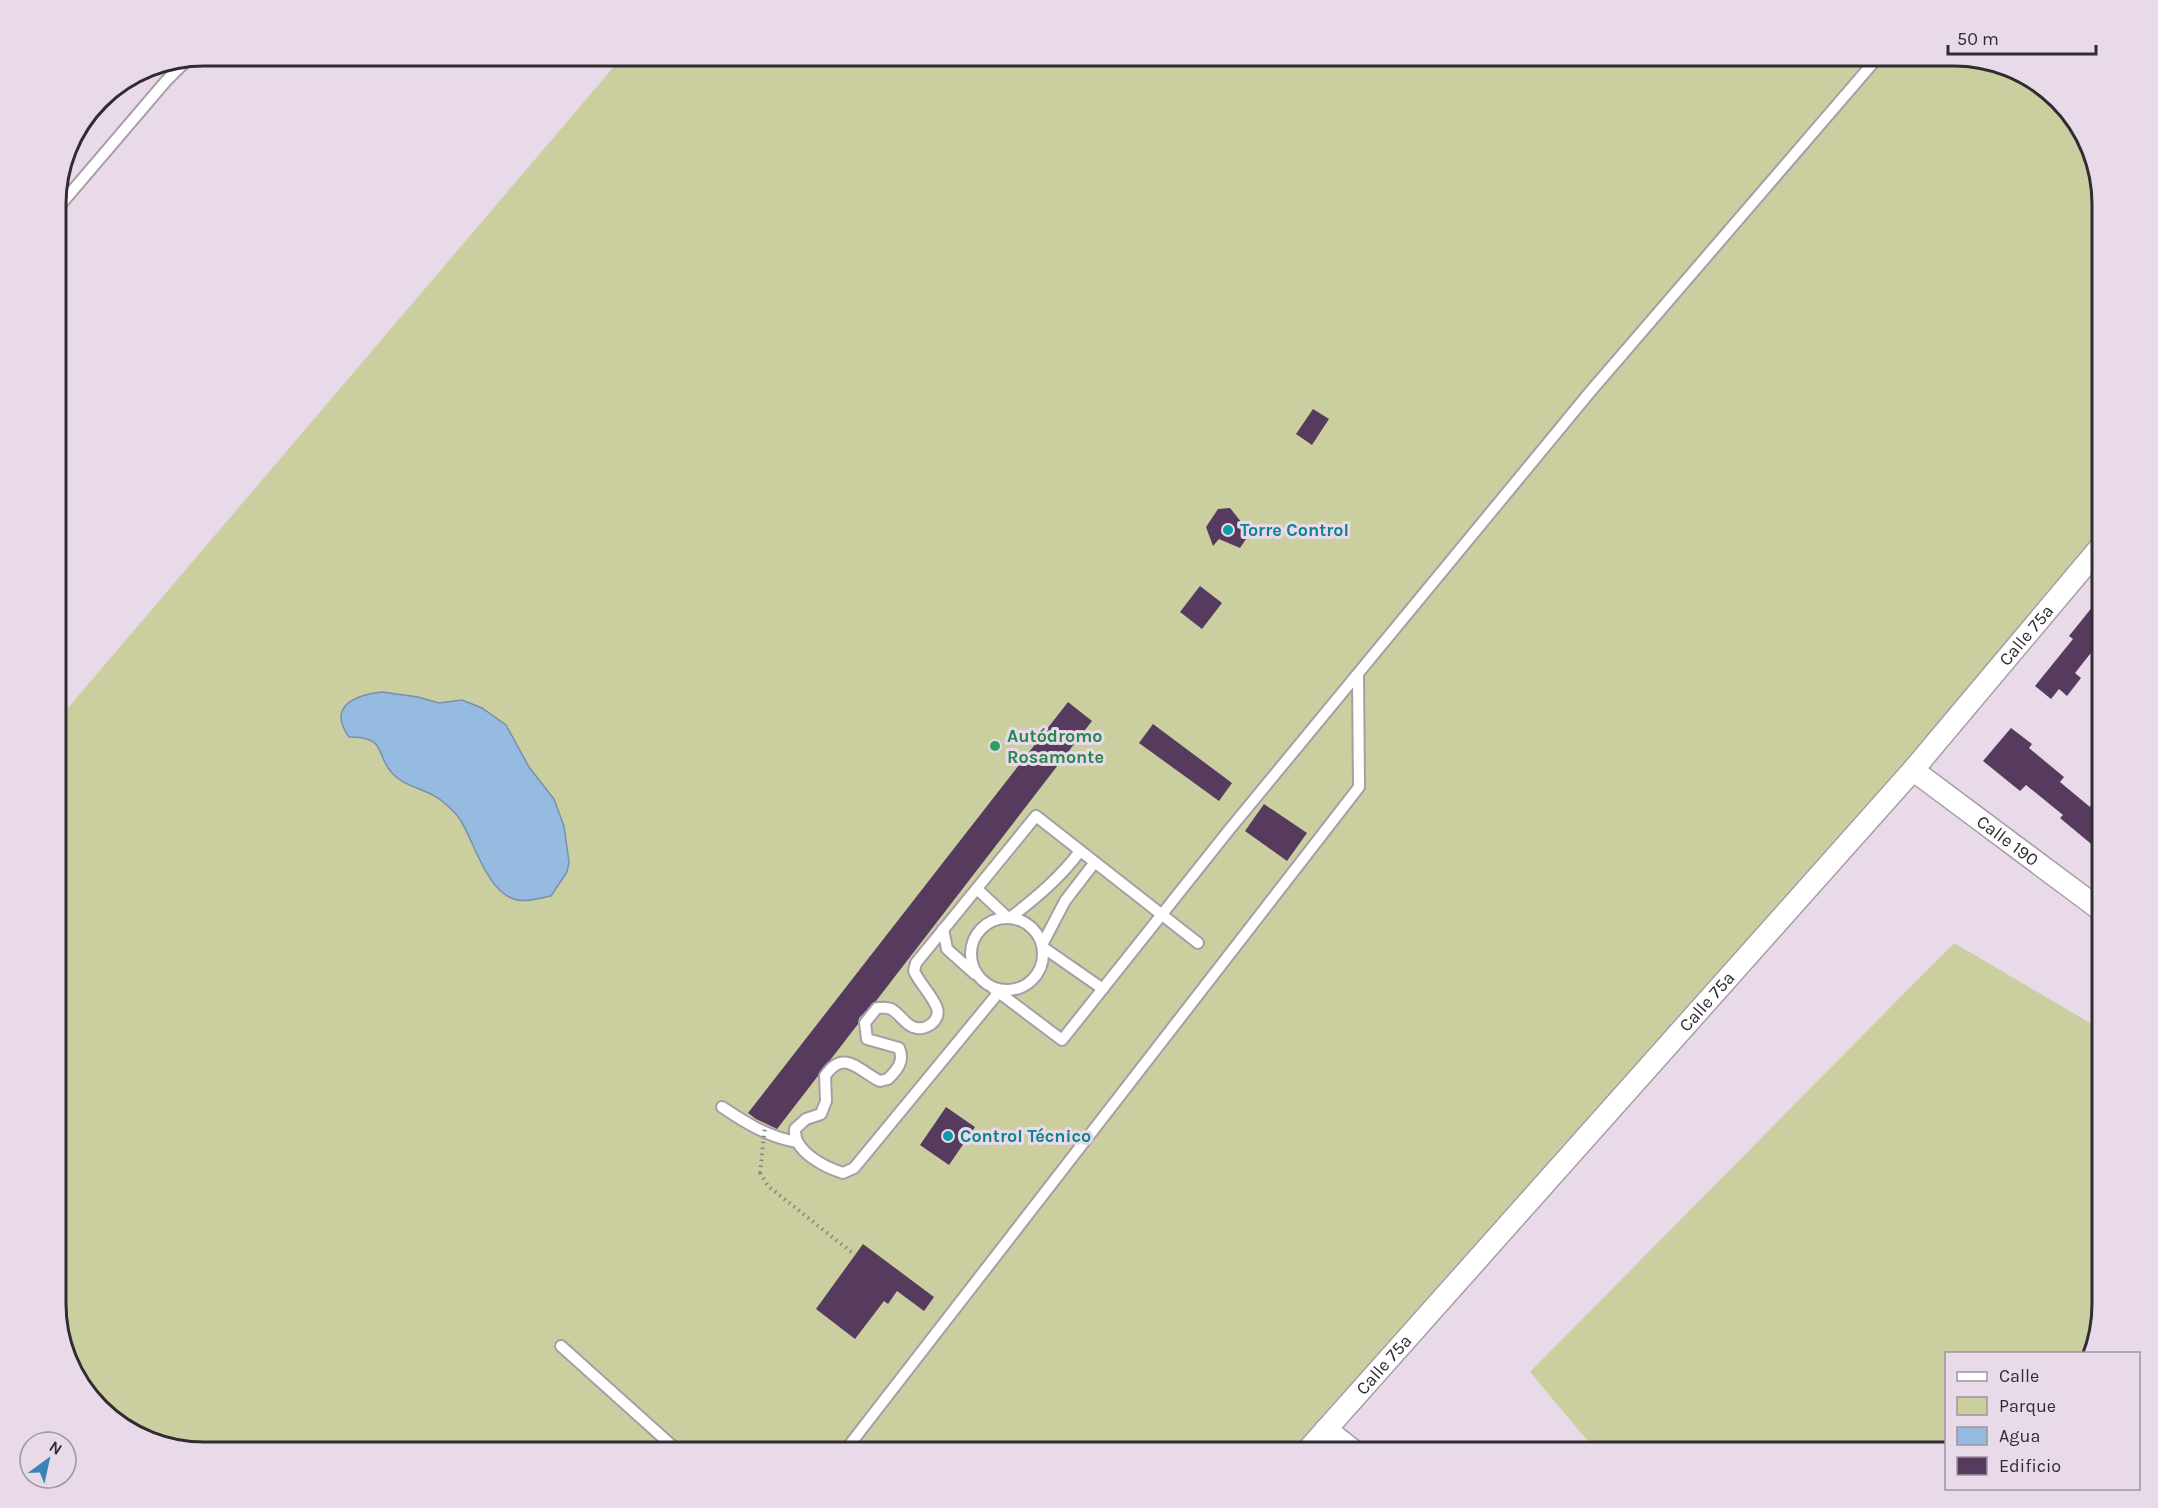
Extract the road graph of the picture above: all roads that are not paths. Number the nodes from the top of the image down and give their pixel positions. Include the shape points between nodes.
1 (1870, 66) edge
2 (178, 69) edge
3 (66, 198) edge
4 (2092, 565) edge
5 (1358, 675) junction
6 (1914, 770) junction
7 (1080, 850) junction
8 (1095, 862) junction
9 (977, 889) junction
10 (2092, 899) edge
11 (1162, 915) junction
12 (1009, 917) junction
13 (943, 929) junction
14 (1198, 944) dead end
15 (1044, 946) junction
16 (980, 978) junction
17 (1103, 989) junction
18 (996, 990) junction
19 (722, 1107) dead end
20 (797, 1142) junction
21 (561, 1346) dead end
22 (1326, 1429) junction
23 (668, 1442) edge
24 (852, 1442) edge
25 (1315, 1442) edge
26 (1342, 1442) edge

1 - 5 lane via 1590,392
2 - 3 lane
4 - 6 street, Calle 75a
5 - 11 lane
5 - 24 lane via 1359,787
6 - 10 street, Calle 190
6 - 22 street, Calle 75a
7 - 8 lane
7 - 9 lane via 1036,816
7 - 12 lane via 1069,867
8 - 11 lane
8 - 15 lane via 1065,901
9 - 12 lane
9 - 13 lane
11 - 14 lane
11 - 17 lane
12 - 15 lane via 1029,924
12 - 16 lane via 993,920 975,936 972,964
13 - 16 lane via 947,949
13 - 20 lane via 914,971 934,1002 936,1019 920,1029 893,1010 877,1008 866,1023 867,1039 899,1048 901,1063 888,1079 880,1081 853,1063 835,1065 825,1076 825,1108 795,1129
15 - 17 lane
15 - 18 lane via 1044,962 1038,976 1015,990
16 - 18 lane
17 - 18 lane via 1062,1040
18 - 20 lane via 854,1168 843,1173 832,1169
19 - 20 lane via 749,1125 779,1139
21 - 23 lane
22 - 25 street, Calle 75a
22 - 26 street

